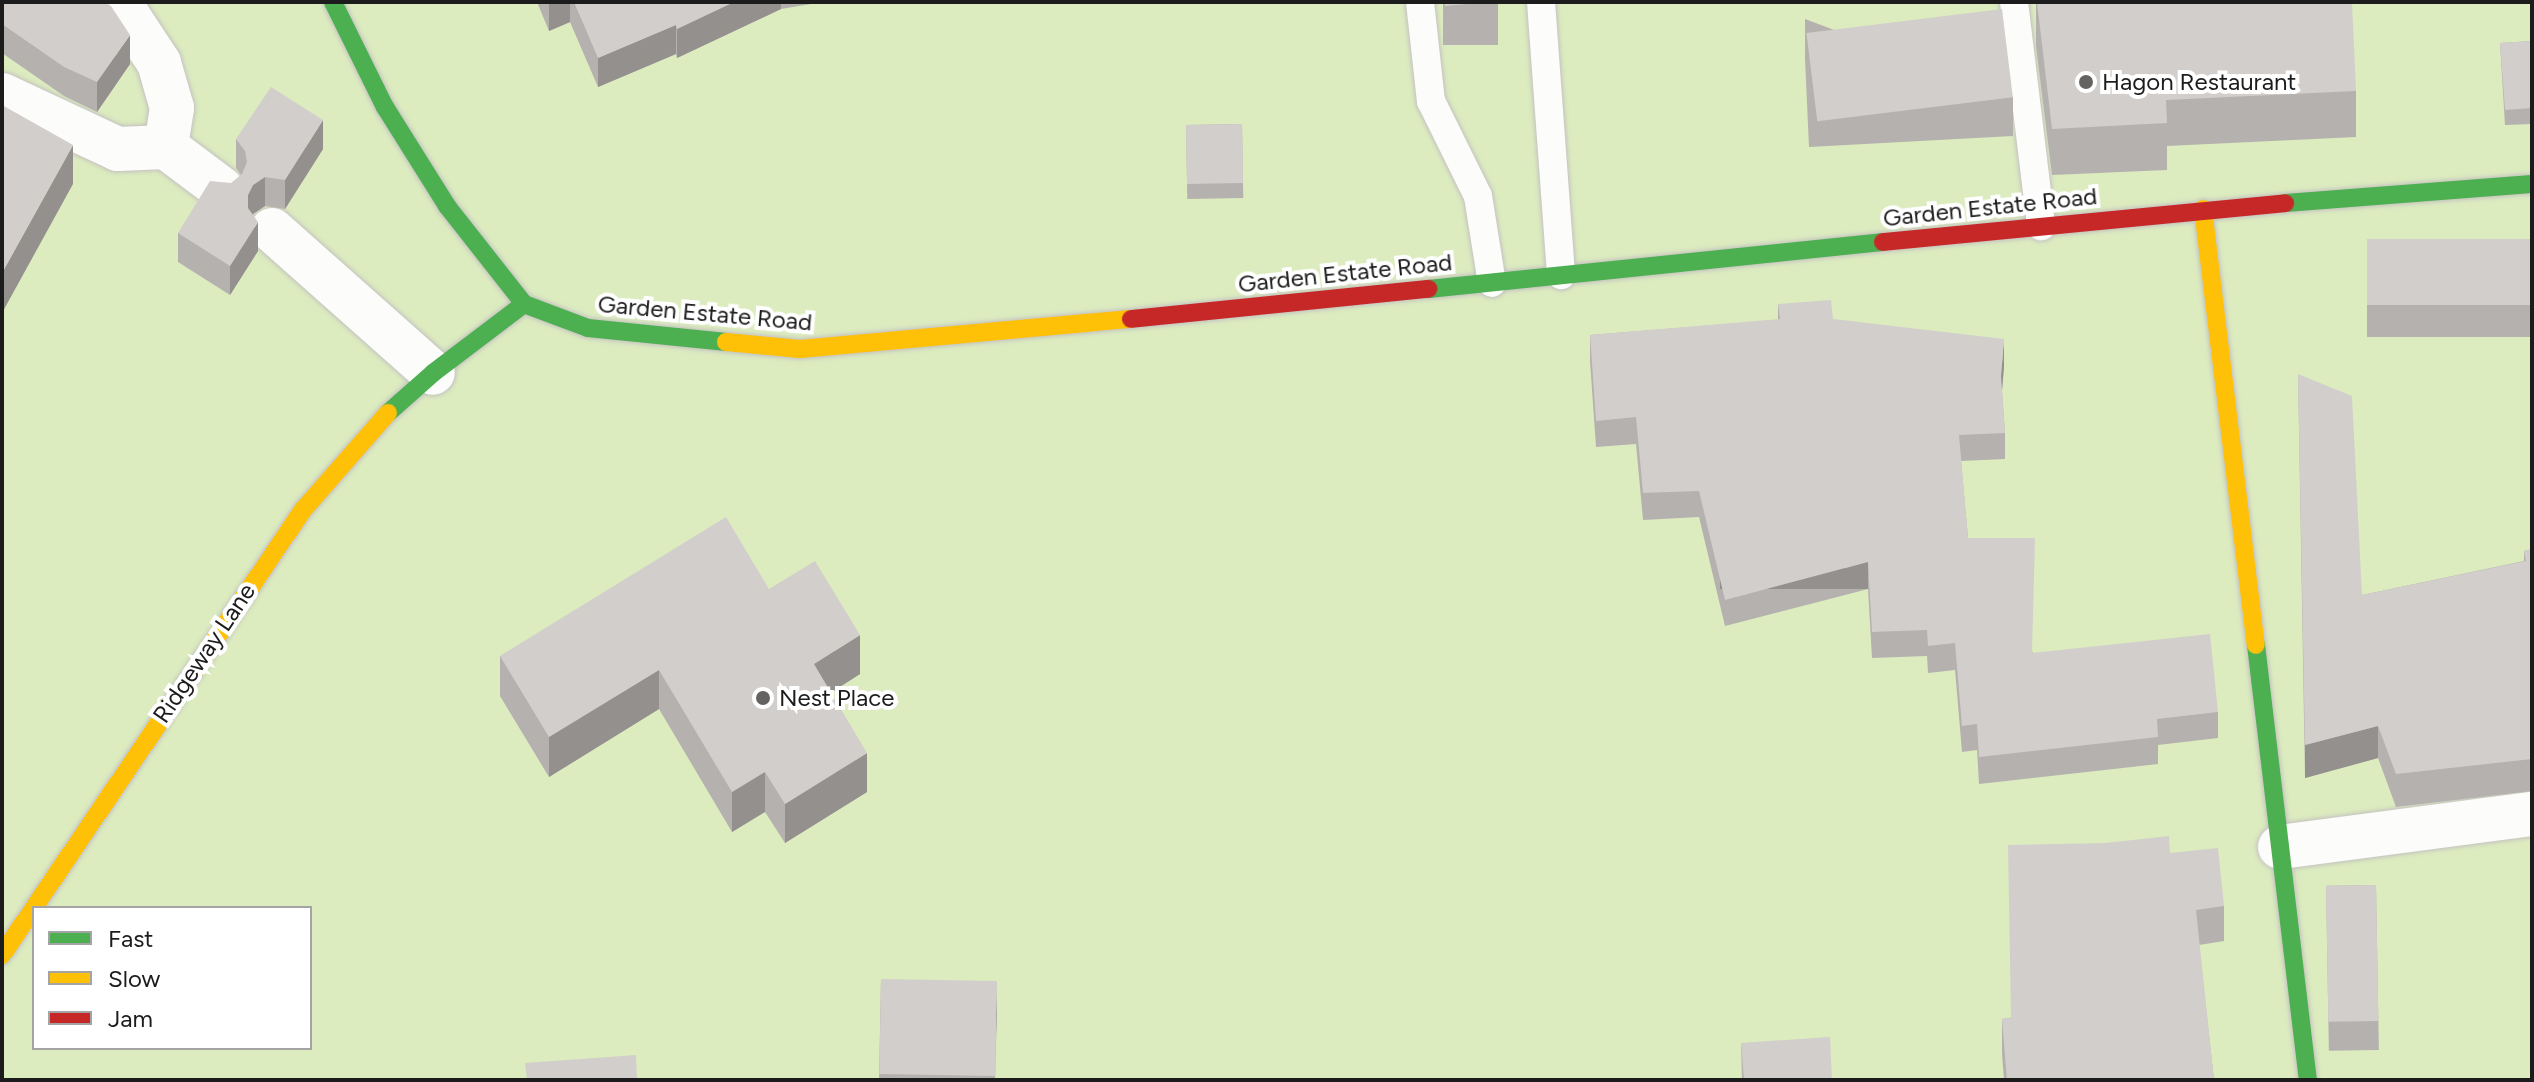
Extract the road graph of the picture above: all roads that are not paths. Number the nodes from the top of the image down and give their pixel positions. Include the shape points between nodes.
1 (119, 2) edge
2 (333, 2) edge
3 (1420, 2) edge
4 (1541, 2) edge
5 (2014, 2) edge
6 (2, 95) edge
7 (166, 147) junction
8 (2532, 184) edge
9 (222, 189) edge
10 (2203, 209) junction
11 (2041, 226) junction
12 (272, 230) dead end
13 (1561, 275) junction
14 (1492, 283) junction
15 (524, 304) junction
16 (433, 373) junction
17 (2532, 814) edge
18 (2280, 847) junction
19 (6, 942) edge
20 (2308, 1080) edge

1 - 7 street via 159,63 172,108
2 - 15 street via 385,107 447,206
3 - 14 lane via 1431,101 1478,196
4 - 13 lane
5 - 11 lane
6 - 7 street via 118,149
7 - 9 street
8 - 10 street, Garden Estate Road
10 - 11 street, Garden Estate Road
10 - 18 street
11 - 13 street, Garden Estate Road
12 - 16 street
13 - 14 street, Garden Estate Road
14 - 15 street, Garden Estate Road via 800,349 588,328
15 - 16 street, Ridgeway Lane
16 - 19 street, Ridgeway Lane via 374,426 303,510
17 - 18 street
18 - 20 street

